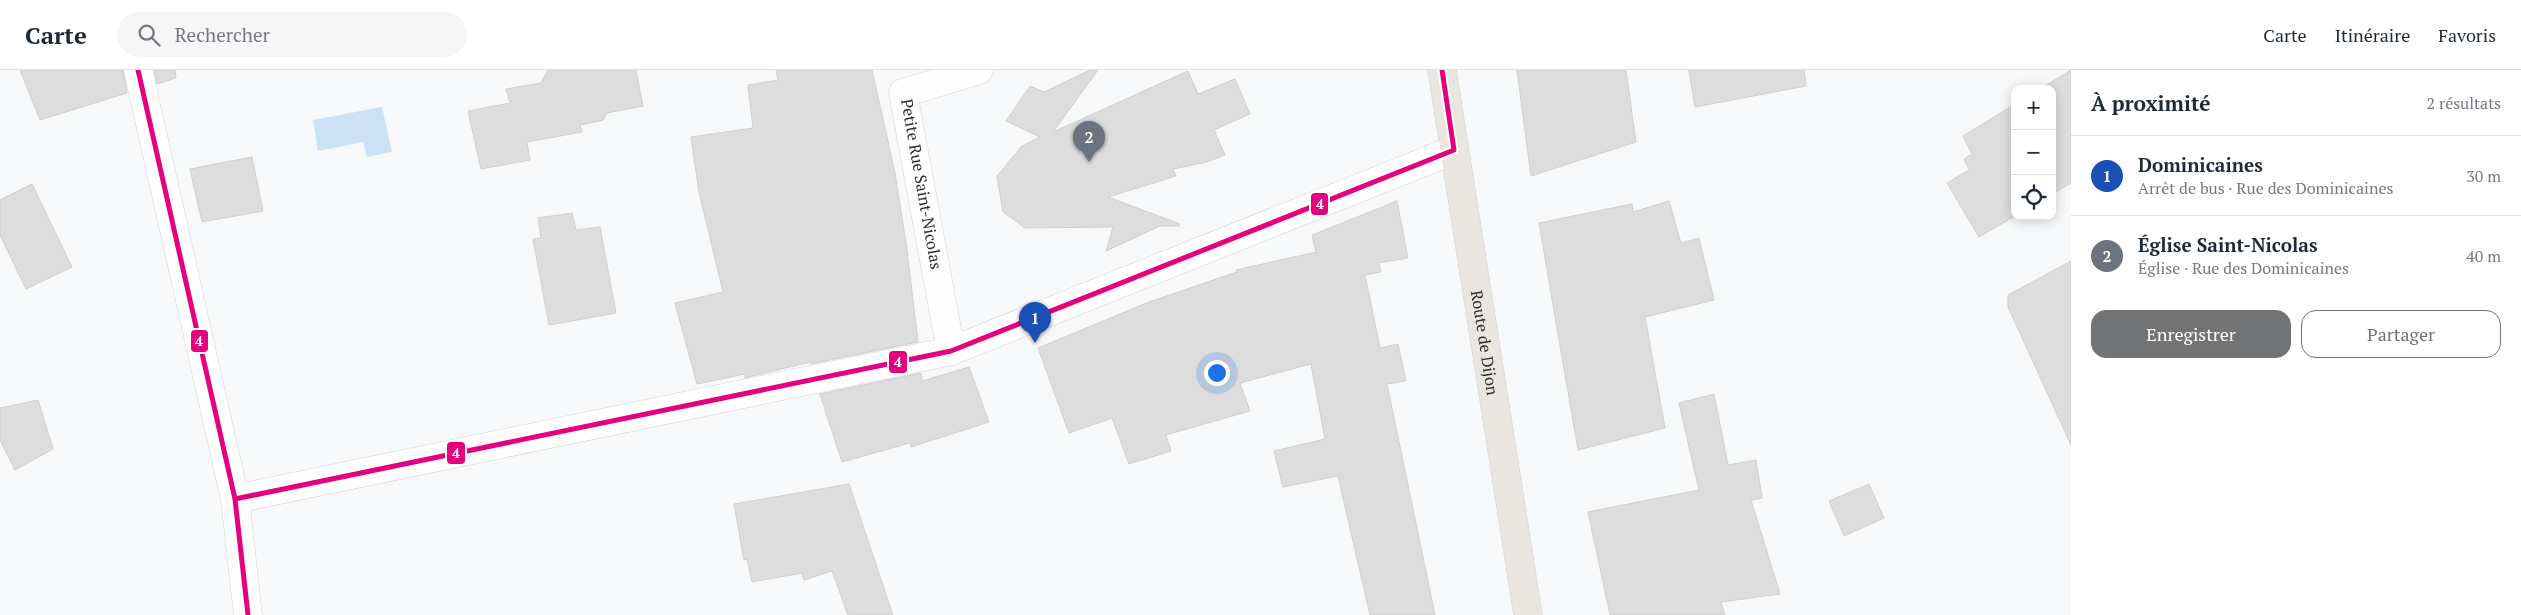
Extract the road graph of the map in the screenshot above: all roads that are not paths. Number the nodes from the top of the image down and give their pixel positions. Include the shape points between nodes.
1 (138, 70) edge
2 (980, 70) edge
3 (1442, 70) edge
4 (1454, 150) junction
5 (951, 351) junction
6 (235, 500) junction
7 (248, 615) edge
8 (1528, 615) edge

1 - 6 street
2 - 5 street, Petite Rue Saint-Nicolas via 903,93
3 - 4 main road, Route de Dijon
4 - 5 street
4 - 8 main road, Route de Dijon
5 - 6 street
6 - 7 street

